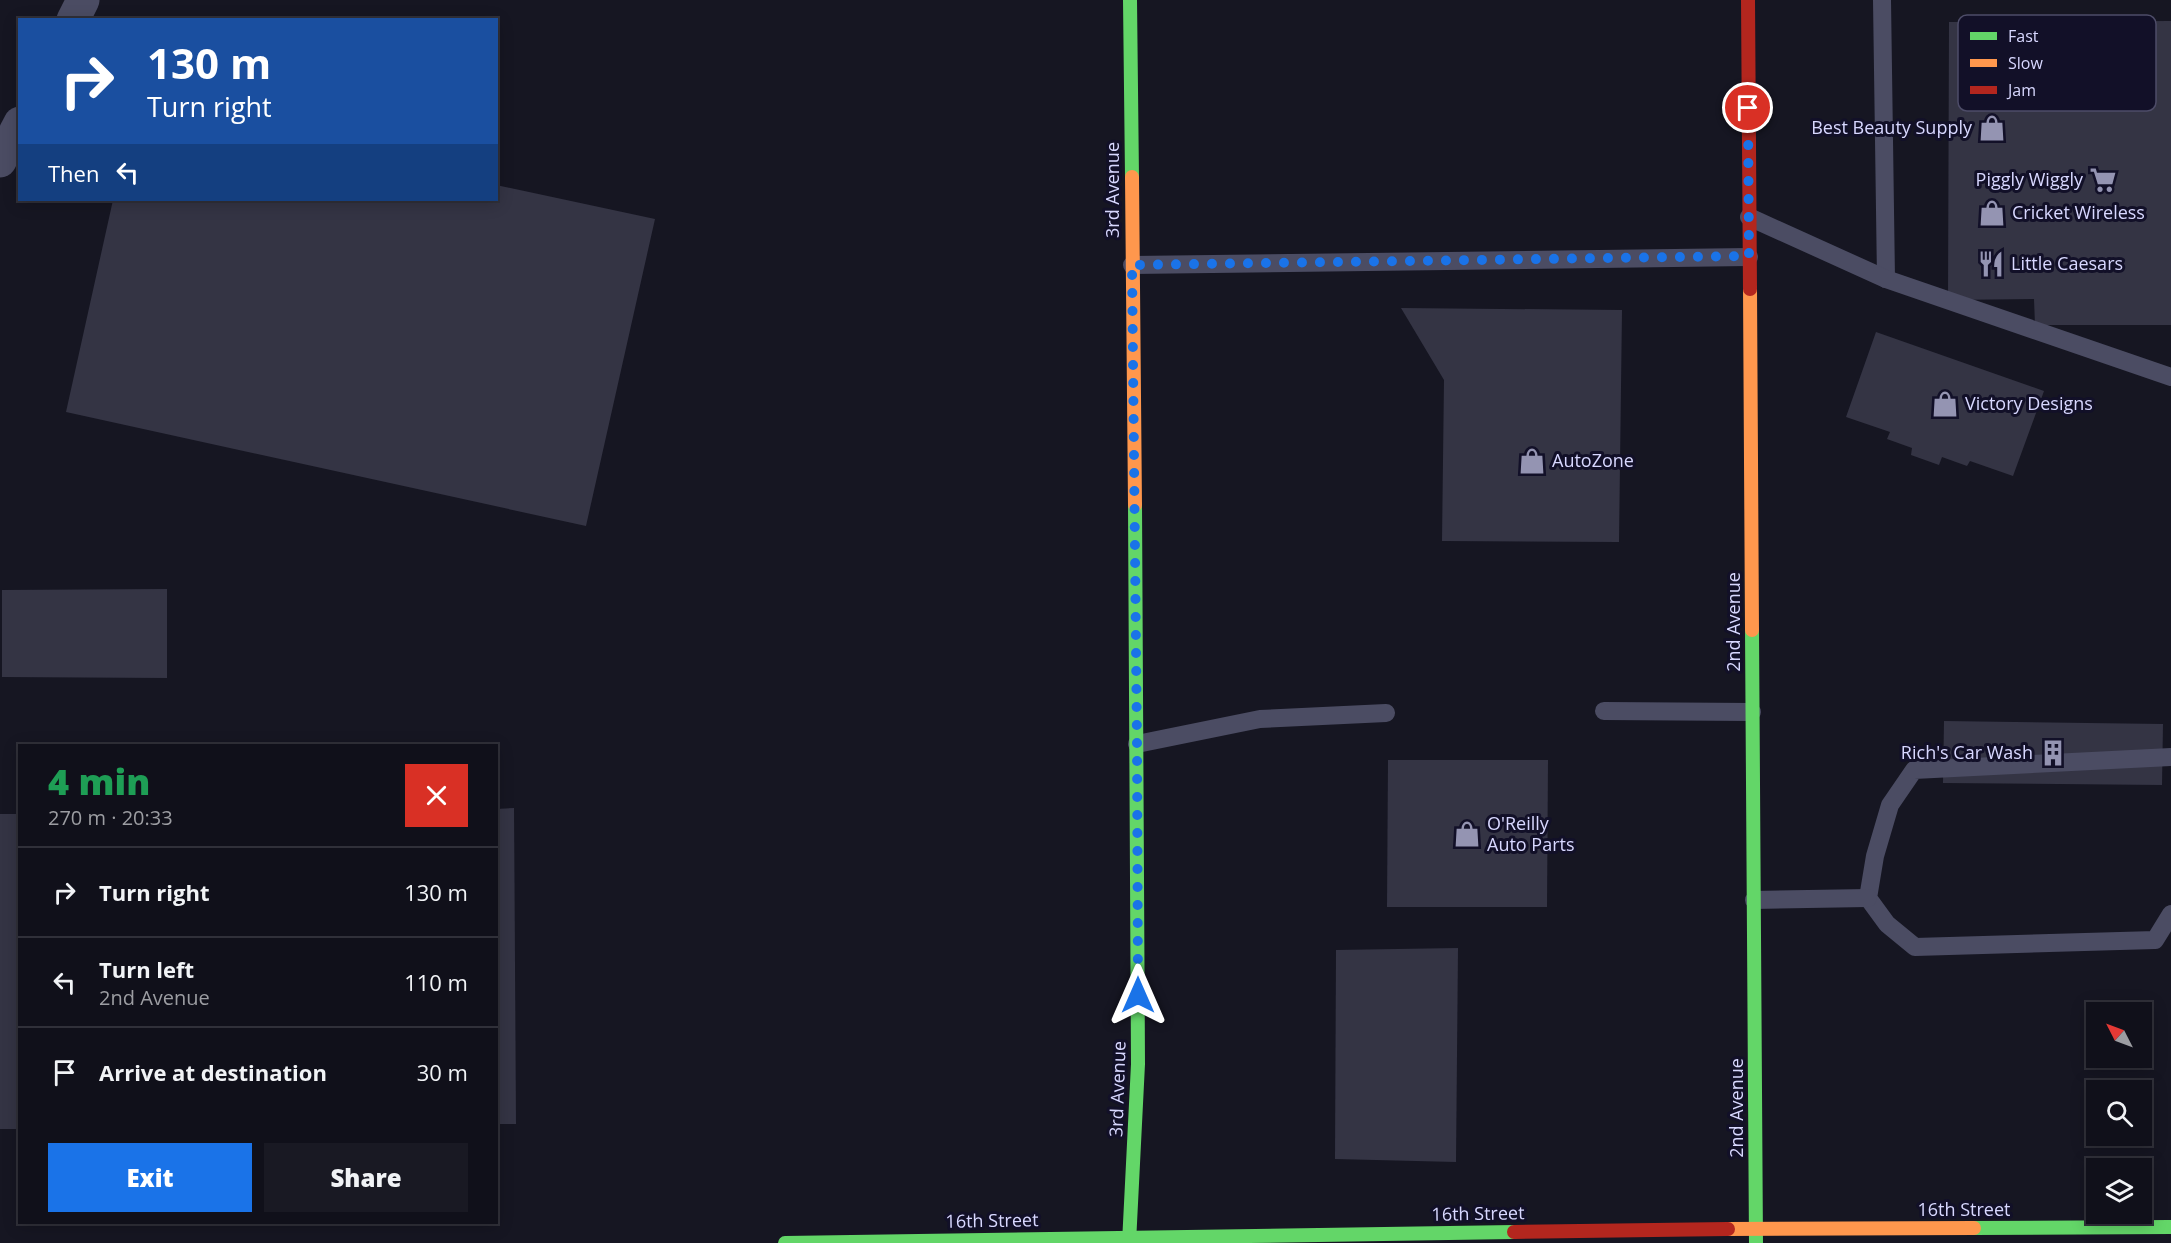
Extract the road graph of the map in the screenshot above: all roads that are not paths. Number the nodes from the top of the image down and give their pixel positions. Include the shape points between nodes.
1 (82, 0) edge
2 (1130, 0) edge
3 (1748, 0) edge
4 (1882, 0) edge
5 (74, 18) edge
6 (18, 127) edge
7 (0, 161) edge
8 (1749, 217) junction
9 (1749, 256) junction
10 (1132, 265) junction
11 (1886, 279) junction
12 (2171, 377) edge
13 (1604, 711) dead end
14 (1752, 712) junction
15 (1386, 713) dead end
16 (1137, 744) junction
17 (2171, 757) edge
18 (1868, 898) junction
19 (1754, 900) junction
20 (2171, 914) edge
21 (2171, 1227) edge
22 (1756, 1229) junction
23 (1129, 1240) edge
24 (785, 1243) edge
25 (1756, 1243) edge

1 - 5 street
2 - 10 street, 3rd Avenue
3 - 8 street, 2nd Avenue
4 - 11 lane
6 - 7 street
8 - 9 street, 2nd Avenue
8 - 11 lane
9 - 10 lane
9 - 14 street, 2nd Avenue
10 - 16 street, 3rd Avenue
11 - 12 lane
13 - 14 lane
14 - 19 street, 2nd Avenue
15 - 16 lane via 1260,719
16 - 23 street, 3rd Avenue via 1138,1064
17 - 18 lane via 1914,770 1890,805
18 - 19 lane
18 - 20 lane via 1887,924 1916,947 2155,940
19 - 22 street, 2nd Avenue
21 - 22 street, 16th Street
22 - 23 street, 16th Street
22 - 25 street, 2nd Avenue
23 - 24 street, 16th Street

